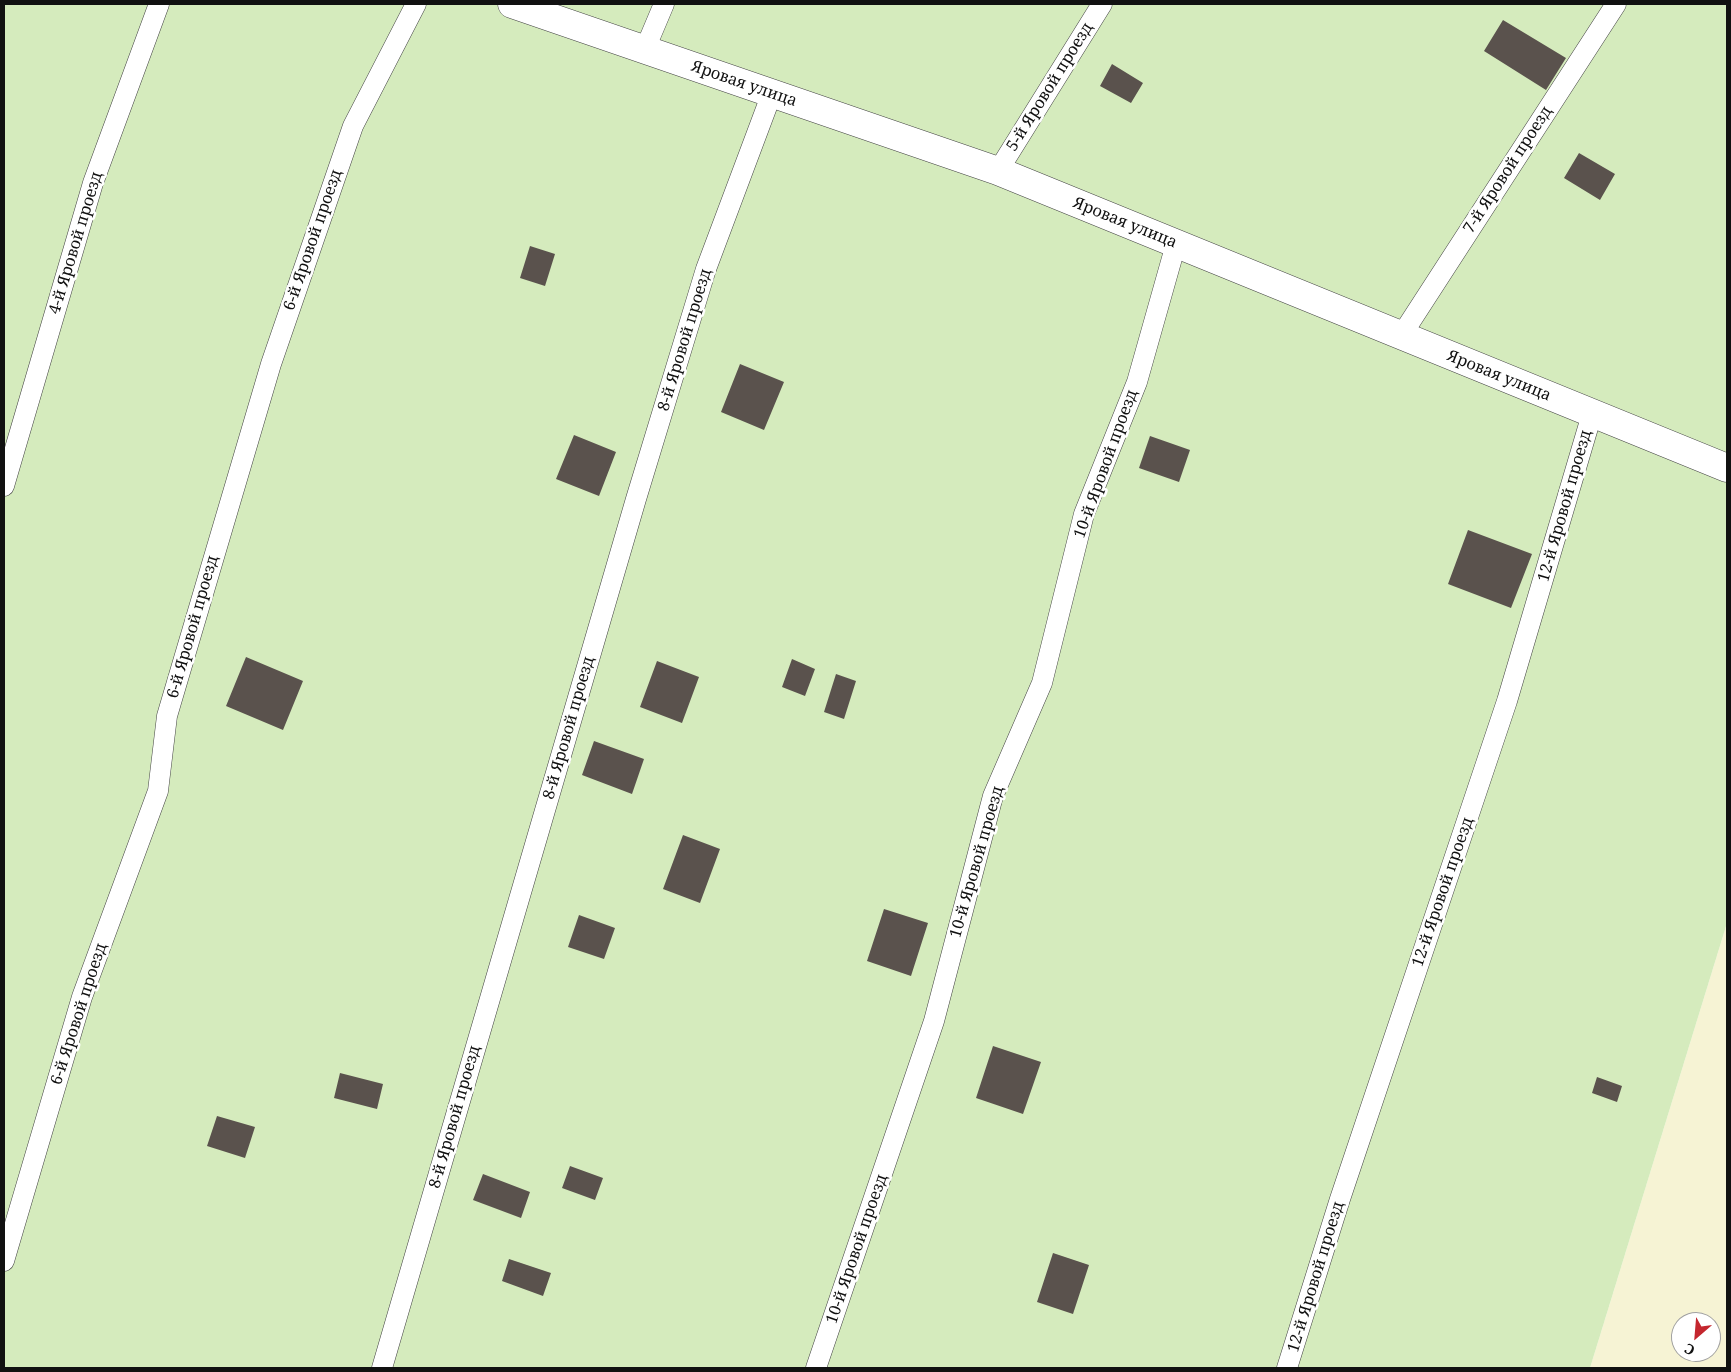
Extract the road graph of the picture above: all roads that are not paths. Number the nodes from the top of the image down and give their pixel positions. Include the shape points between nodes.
1 (159, 4) edge
2 (416, 4) edge
3 (512, 4) edge
4 (664, 4) edge
5 (1102, 4) edge
6 (1616, 4) edge
7 (645, 50) junction
8 (772, 93) junction
9 (998, 171) junction
10 (1176, 244) junction
11 (1402, 336) junction
12 (1592, 414) junction
13 (1727, 468) edge
14 (4, 486) edge
15 (4, 1260) edge
16 (382, 1368) edge
17 (816, 1368) edge
18 (1287, 1368) edge

1 - 14 lane, 4-й Яровой проезд via 93,182
2 - 15 lane, 6-й Яровой проезд via 353,126 271,364 167,716 158,791 82,997
3 - 7 street, Яровая улица
4 - 7 lane
5 - 9 lane, 5-й Яровой проезд
6 - 11 lane, 7-й Яровой проезд
7 - 8 street, Яровая улица
8 - 9 street, Яровая улица
8 - 16 lane, 8-й Яровой проезд via 703,278
9 - 10 street, Яровая улица
10 - 11 street, Яровая улица
10 - 17 lane, 10-й Яровой проезд via 1137,382 1084,514 1042,683 993,796 934,1021
11 - 12 street, Яровая улица
12 - 13 street, Яровая улица
12 - 18 lane, 12-й Яровой проезд via 1507,701 1343,1190

